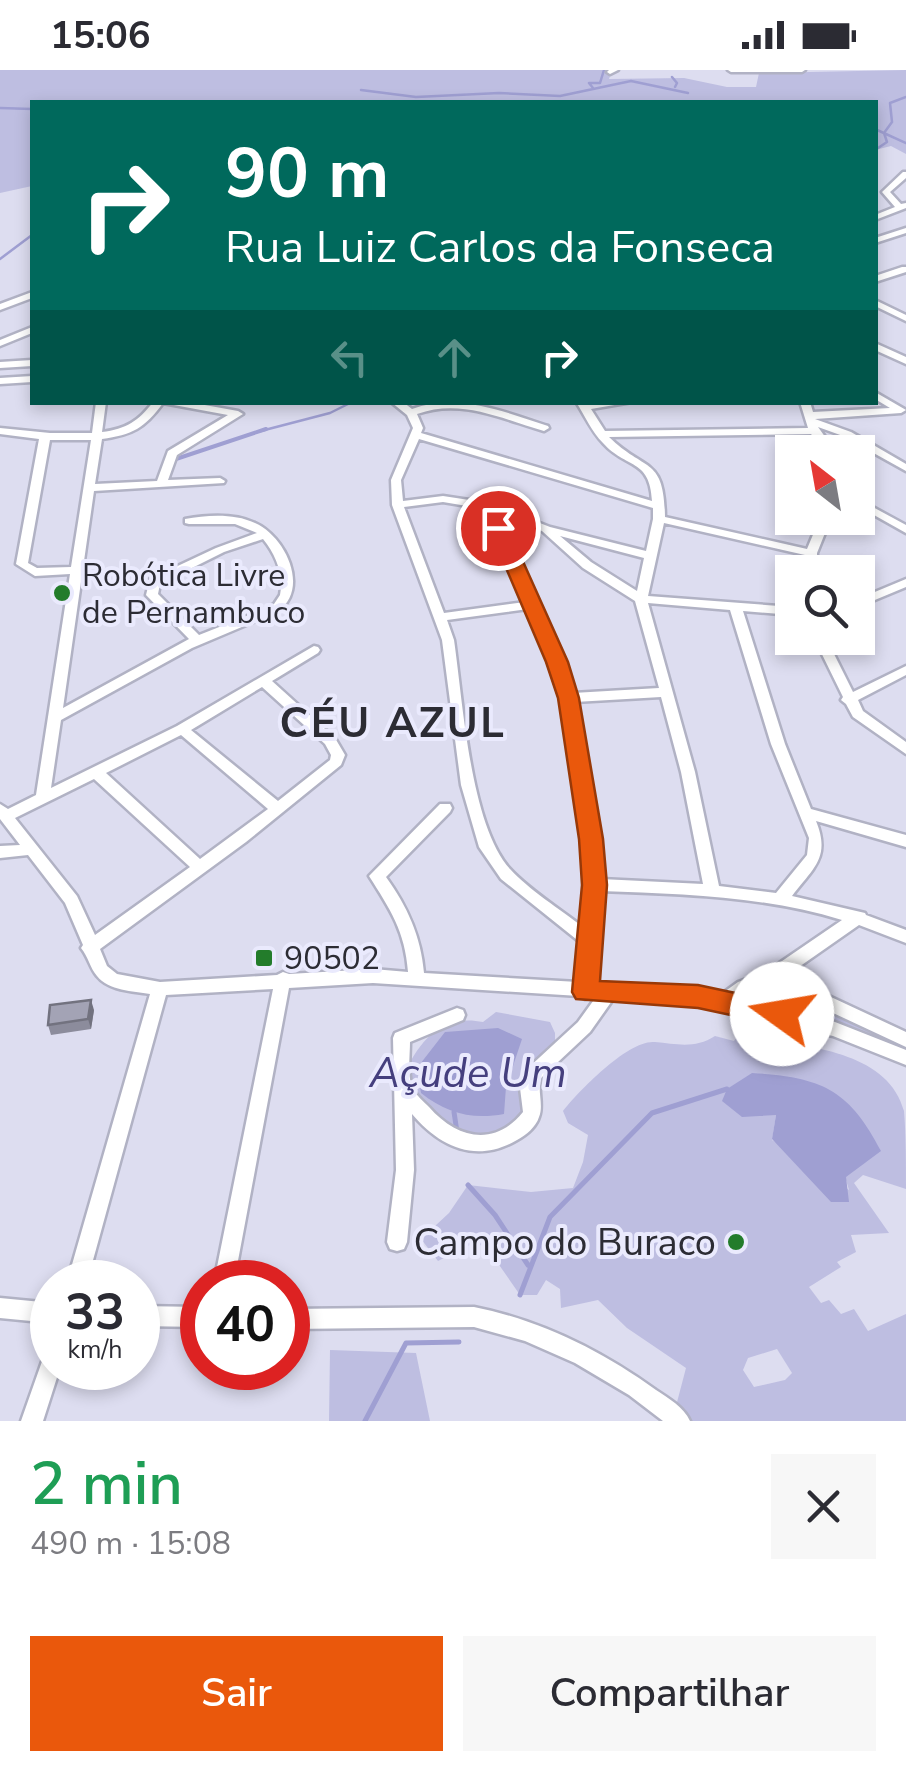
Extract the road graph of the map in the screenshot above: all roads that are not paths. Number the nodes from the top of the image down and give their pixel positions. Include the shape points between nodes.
1 (731, 70) edge
2 (802, 70) edge
3 (906, 174) edge
4 (878, 191) edge
5 (886, 192) junction
6 (902, 206) edge
7 (878, 217) edge
8 (906, 230) edge
9 (878, 240) edge
10 (905, 269) edge
11 (878, 278) edge
12 (30, 295) edge
13 (878, 304) edge
14 (0, 307) edge
15 (906, 318) edge
16 (30, 331) edge
17 (0, 343) edge
18 (878, 347) edge
19 (906, 361) edge
20 (30, 363) edge
21 (0, 364) edge
22 (30, 379) edge
23 (0, 381) edge
24 (878, 397) edge
25 (101, 405) edge
26 (160, 405) edge
27 (182, 405) edge
28 (400, 405) edge
29 (428, 405) edge
30 (458, 405) edge
31 (583, 405) edge
32 (806, 405) edge
33 (904, 412) edge
34 (411, 414) junction
35 (811, 422) junction
36 (544, 428) dead end
37 (0, 431) edge
38 (97, 434) junction
39 (602, 434) junction
40 (418, 435) junction
41 (820, 435) edge
42 (45, 436) junction
43 (906, 468) edge
44 (220, 481) dead end
45 (162, 483) junction
46 (89, 488) junction
47 (398, 504) junction
48 (489, 506) junction
49 (875, 512) edge
50 (659, 513) junction
51 (189, 521) dead end
52 (546, 529) junction
53 (906, 530) edge
54 (266, 534) junction
55 (818, 535) edge
56 (811, 552) joint
57 (652, 556) junction
58 (76, 570) junction
59 (906, 583) edge
60 (150, 588) joint
61 (875, 596) edge
62 (641, 598) junction
63 (531, 605) junction
64 (736, 608) junction
65 (775, 610) edge
66 (440, 617) junction
67 (196, 639) junction
68 (314, 650) dead end
69 (828, 655) edge
70 (906, 670) edge
71 (264, 680) junction
72 (665, 692) junction
73 (568, 698) junction
74 (848, 700) junction
75 (55, 718) junction
76 (182, 729) junction
77 (906, 749) edge
78 (98, 773) junction
79 (43, 798) junction
80 (445, 808) dead end
81 (278, 810) junction
82 (3, 812) edge
83 (808, 813) junction
84 (906, 841) edge
85 (32, 849) junction
86 (0, 852) edge
87 (200, 868) junction
88 (594, 885) junction
89 (712, 890) junction
90 (782, 897) junction
91 (859, 917) junction
92 (906, 937) edge
93 (592, 943) junction
94 (89, 948) junction
95 (416, 977) junction
96 (772, 977) junction
97 (283, 979) junction
98 (160, 989) junction
99 (585, 992) junction
100 (610, 992) junction
101 (724, 1001) junction
102 (457, 1015) dead end
103 (906, 1040) edge
104 (906, 1058) edge
105 (402, 1089) junction
106 (397, 1242) dead end
107 (83, 1260) edge
108 (228, 1260) edge
109 (0, 1308) edge
110 (30, 1311) edge
111 (310, 1319) edge
112 (42, 1390) edge
113 (32, 1421) edge
114 (678, 1421) edge

1 - 2 street
3 - 5 street
4 - 5 street
5 - 6 street
6 - 7 street
8 - 9 street
10 - 11 street
12 - 14 street
13 - 15 street
16 - 17 street
18 - 19 street
20 - 21 street
22 - 23 street
24 - 33 street
25 - 38 street
26 - 38 street via 138,426
27 - 45 street via 238,414 172,453
28 - 34 street
29 - 34 street
30 - 36 street
31 - 39 street
32 - 35 street
33 - 35 street
34 - 40 street
35 - 39 street
35 - 41 street
35 - 43 street
37 - 42 street
38 - 42 street
38 - 46 street
39 - 50 street via 652,473
40 - 47 street via 396,480
40 - 50 street
42 - 58 street via 22,564 36,572
44 - 45 street
45 - 46 street
46 - 58 street
47 - 48 street via 443,499
47 - 66 street
48 - 52 street
48 - 63 street
49 - 53 street
50 - 56 street
50 - 57 street
51 - 54 street via 237,520
52 - 57 street
52 - 62 street via 587,565
54 - 60 street via 160,577
54 - 67 street via 285,571 285,599
55 - 56 street
57 - 62 street
58 - 75 street
59 - 61 street
60 - 67 street
62 - 64 street
62 - 72 street
63 - 66 street
63 - 73 street
64 - 65 street
64 - 83 street via 778,744
66 - 93 street via 468,785 486,847 506,875
67 - 75 street
68 - 71 street
69 - 74 street
70 - 74 street
71 - 76 street
71 - 81 street via 338,754
72 - 73 street
72 - 89 street
73 - 88 street
74 - 77 street
75 - 79 street
76 - 78 street
76 - 81 street
78 - 79 street
78 - 87 street
79 - 82 street
80 - 95 street via 378,876 407,922
81 - 87 street
82 - 85 street
83 - 84 street
83 - 90 street via 814,856
85 - 86 street
85 - 94 street via 72,900
87 - 94 street
88 - 89 street
88 - 93 street
89 - 90 street
90 - 91 street
91 - 92 street
91 - 96 street
93 - 99 street
94 - 98 street via 112,980
95 - 97 street
95 - 99 street
96 - 101 street
96 - 103 street
97 - 98 street
97 - 108 street
98 - 107 street
99 - 100 street
100 - 101 street
100 - 105 street via 584,1027 533,1074 532,1114 510,1137 491,1142 448,1136
101 - 104 street via 835,1029
102 - 105 street via 401,1038
105 - 106 street via 405,1170
109 - 110 street
111 - 114 street via 505,1321 637,1390
112 - 113 street

